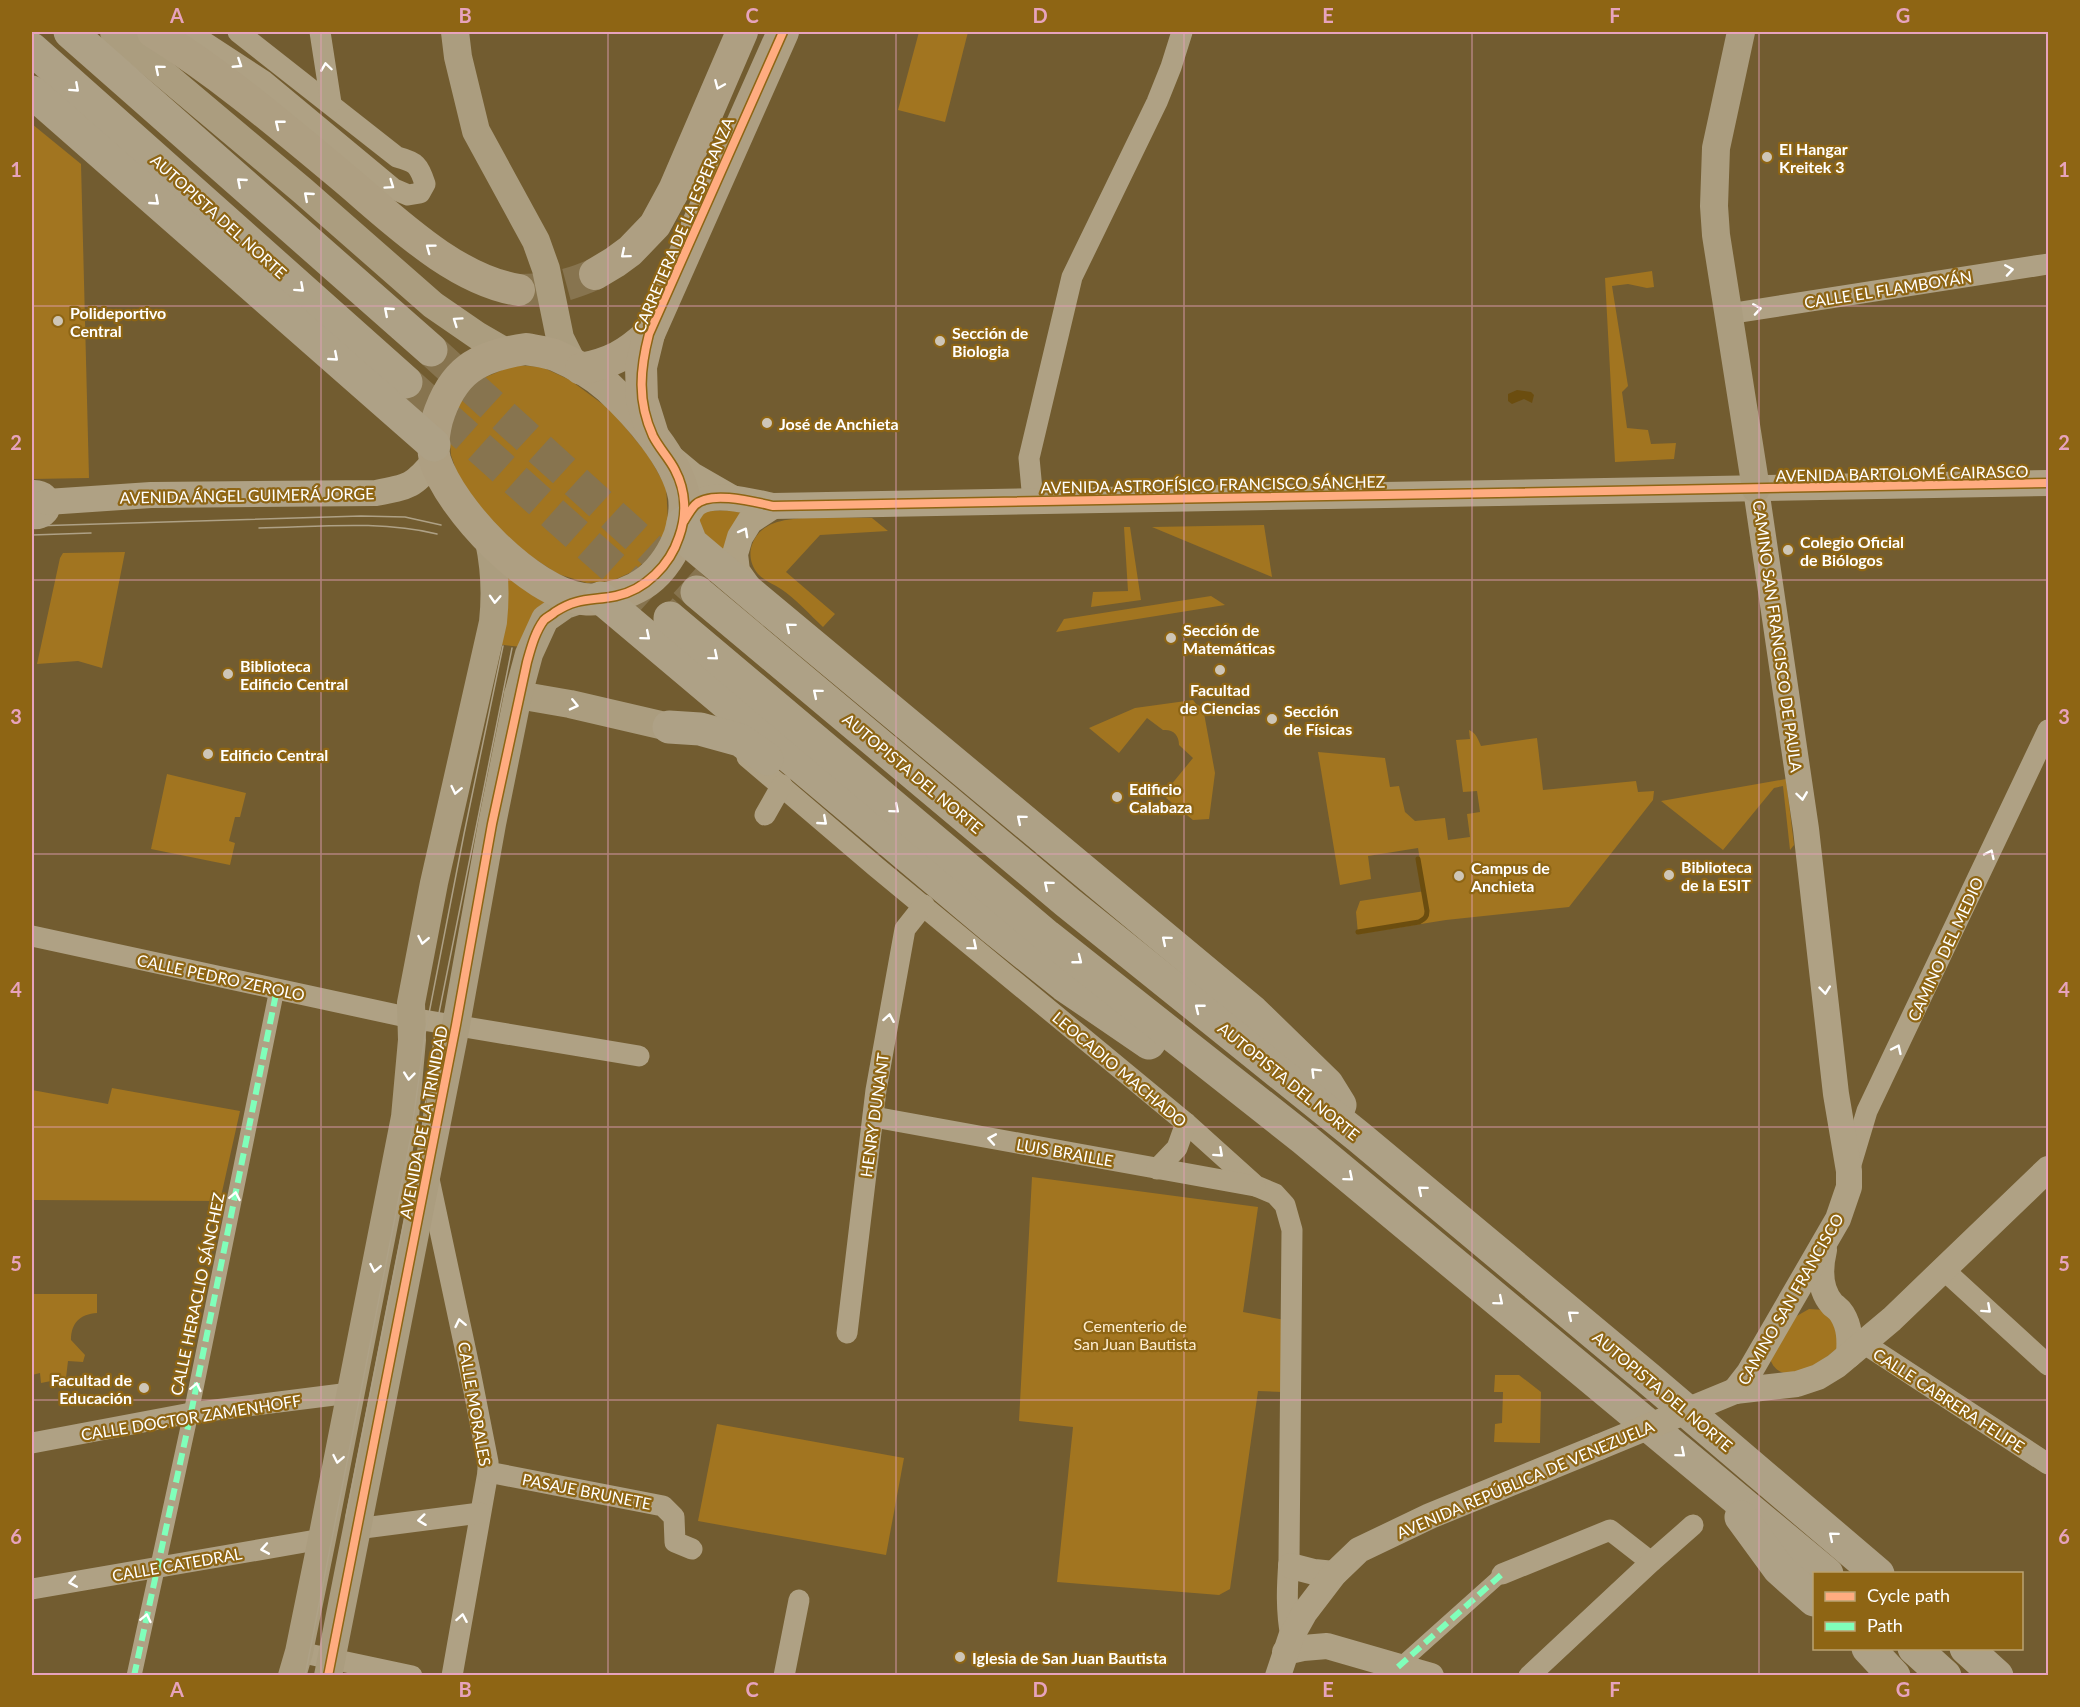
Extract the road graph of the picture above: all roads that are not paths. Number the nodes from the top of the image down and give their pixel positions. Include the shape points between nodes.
1 (70, 32) edge
2 (114, 32) edge
3 (153, 32) edge
4 (189, 32) edge
5 (238, 32) edge
6 (320, 32) edge
7 (455, 32) edge
8 (742, 32) edge
9 (783, 32) edge
10 (1182, 32) edge
11 (1741, 32) edge
12 (32, 50) edge
13 (32, 92) edge
14 (331, 103) junction
15 (2049, 264) edge
16 (595, 274) tunnel mouth
17 (519, 290) tunnel mouth
18 (553, 304) junction
19 (1728, 314) junction
20 (649, 334) junction
21 (431, 350) tunnel mouth
22 (516, 351) junction
23 (578, 368) junction
24 (406, 382) tunnel mouth
25 (658, 443) junction
26 (434, 452) junction
27 (2049, 483) edge
28 (1756, 489) junction
29 (733, 498) junction
30 (1033, 501) junction
31 (37, 503) edge
32 (773, 506) junction
33 (683, 523) junction
34 (489, 541) junction
35 (697, 592) tunnel mouth
36 (592, 598) junction
37 (756, 598) junction
38 (670, 618) tunnel mouth
39 (518, 695) junction
40 (669, 727) junction
41 (2049, 730) edge
42 (782, 785) junction
43 (765, 815) dead end
44 (924, 905) junction
45 (993, 927) junction
46 (32, 936) edge
47 (277, 989) junction
48 (432, 1021) junction
49 (639, 1056) dead end
50 (1207, 1063) junction
51 (1838, 1103) junction
52 (1867, 1111) junction
53 (874, 1117) junction
54 (1186, 1123) junction
55 (1359, 1137) junction
56 (427, 1169) junction
57 (1157, 1169) junction
58 (2049, 1169) edge
59 (1849, 1171) junction
60 (1256, 1186) junction
61 (1827, 1240) junction
62 (1944, 1270) junction
63 (1782, 1316) junction
64 (1892, 1319) junction
65 (1847, 1330) junction
66 (846, 1333) dead end
67 (1761, 1352) junction
68 (2048, 1363) edge
69 (1783, 1387) junction
70 (1735, 1391) junction
71 (350, 1393) junction
72 (191, 1413) junction
73 (32, 1443) edge
74 (2049, 1464) edge
75 (488, 1472) junction
76 (1718, 1483) junction
77 (480, 1513) junction
78 (1693, 1525) dead end
79 (356, 1528) junction
80 (322, 1539) junction
81 (692, 1549) dead end
82 (1650, 1562) junction
83 (1290, 1563) junction
84 (157, 1567) junction
85 (1825, 1572) edge
86 (1876, 1572) edge
87 (1334, 1574) junction
88 (1502, 1574) joint
89 (32, 1589) edge
90 (1813, 1598) edge
91 (799, 1600) dead end
92 (1305, 1612) junction
93 (1327, 1646) junction
94 (1870, 1650) edge
95 (1916, 1650) edge
96 (1968, 1650) edge
97 (1285, 1655) edge
98 (296, 1664) edge
99 (1358, 1665) edge
100 (1398, 1667) junction
101 (330, 1668) edge
102 (134, 1676) edge
103 (412, 1676) edge
104 (452, 1676) edge
105 (784, 1676) edge
106 (1431, 1676) edge
107 (1529, 1676) edge
108 (1894, 1676) edge
109 (1945, 1676) edge
110 (1997, 1676) edge

21 -> 1 highway
22 -> 2 main road via 478,336 433,305
17 -> 3 main road via 484,281 432,250 234,88
4 -> 14 street via 264,81 394,189 408,195 420,193 425,183 421,170 397,157
5 - 14 street
14 -> 6 street
7 - 18 main road via 476,131 536,241
8 -> 16 main road via 655,225 630,251
9 - 20 main road, CARRETERA DE LA ESPERANZA
10 - 30 street via 1157,102 1072,277 1029,458
11 - 19 main road, CAMINO SAN FRANCISCO DE PAULA via 1716,148 1716,235
12 -> 24 highway, AUTOPISTA DEL NORTE
13 -> 26 highway
19 -> 15 street, CALLE EL FLAMBOYÁN
18 - 22 main road via 542,328
18 - 23 main road via 560,338
19 - 28 main road, CAMINO SAN FRANCISCO DE PAULA
20 - 23 main road, CARRETERA DE LA ESPERANZA via 629,352 604,364
20 - 25 main road, CARRETERA DE LA ESPERANZA via 641,367 642,400
22 - 23 main road via 556,356
22 - 26 main road via 485,359 467,369 452,385 436,424
23 - 25 main road via 606,386
25 - 29 street, AVENIDA ASTROFÍSICO FRANCISCO SÁNCHEZ via 692,475
25 - 33 main road via 681,484
26 - 31 street, AVENIDA ÁNGEL GUIMERÁ JORGE via 418,480 400,489 376,493 151,495
26 - 34 main road via 461,507
27 - 28 street, AVENIDA BARTOLOMÉ CAIRASCO
28 - 30 street, AVENIDA ASTROFÍSICO FRANCISCO SÁNCHEZ
28 -> 51 street, CAMINO SAN FRANCISCO DE PAULA via 1806,829
29 - 32 street, AVENIDA ASTROFÍSICO FRANCISCO SÁNCHEZ
29 - 33 street, AVENIDA ASTROFÍSICO FRANCISCO SÁNCHEZ via 706,499 695,504
30 - 32 street, AVENIDA ASTROFÍSICO FRANCISCO SÁNCHEZ
37 -> 32 street via 737,571 735,554 750,521
33 - 36 main road via 679,538 660,570 645,583 628,592
33 - 37 highway via 692,543
34 - 36 main road via 544,584
34 -> 48 main road, AVENIDA DE LA TRINIDAD via 495,572 492,622 411,1003
55 -> 35 highway, AUTOPISTA DEL NORTE via 1067,902
36 - 39 main road, AVENIDA DE LA TRINIDAD via 565,605 545,619 529,654
36 -> 45 highway
55 -> 37 highway via 1328,1084 1252,1012
38 -> 50 highway via 1047,936
39 -> 40 main road
39 - 48 main road, AVENIDA DE LA TRINIDAD via 492,824
40 - 42 street, LEOCADIO MACHADO via 733,747
40 - 45 highway via 700,729 740,740
52 -> 41 street, CAMINO DEL MEDIO
42 - 43 street
42 -> 44 street, LEOCADIO MACHADO
53 -> 44 street, HENRY DUNANT via 905,929
44 -> 54 street, LEOCADIO MACHADO
45 - 50 highway via 1064,985 1178,1062
46 - 47 street, CALLE PEDRO ZEROLO
47 - 48 street, CALLE PEDRO ZEROLO
72 -> 47 street, CALLE HERACLIO SÁNCHEZ
48 - 49 street, CALLE PEDRO ZEROLO
48 - 56 main road, AVENIDA DE LA TRINIDAD
48 -> 71 main road, AVENIDA DE LA TRINIDAD via 412,1040 405,1117
50 -> 76 highway via 1314,1147
51 - 52 street
51 - 59 street, CAMINO SAN FRANCISCO DE PAULA
52 - 59 street, CAMINO DEL MEDIO
57 -> 53 street, LUIS BRAILLE
53 - 66 street, HENRY DUNANT
54 - 57 street via 1177,1148
54 -> 60 street, LEOCADIO MACHADO
86 -> 55 highway, AUTOPISTA DEL NORTE
75 -> 56 street, CALLE MORALES
56 - 79 main road, AVENIDA DE LA TRINIDAD
57 - 60 street, LUIS BRAILLE
58 - 62 street, AVENIDA REPÚBLICA DE VENEZUELA
59 - 61 street, CAMINO SAN FRANCISCO via 1845,1203
60 - 83 street, LEOCADIO MACHADO via 1275,1194 1285,1205 1292,1230
61 - 63 street, CAMINO SAN FRANCISCO
61 - 65 street via 1821,1278 1825,1294
62 - 64 street, AVENIDA REPÚBLICA DE VENEZUELA
62 -> 68 street
63 - 65 street via 1803,1304 1818,1302
63 - 67 street, CAMINO SAN FRANCISCO
64 - 65 street
64 - 65 street, AVENIDA REPÚBLICA DE VENEZUELA
65 - 69 street, AVENIDA REPÚBLICA DE VENEZUELA via 1836,1366 1818,1377
65 - 74 street, CALLE CABRERA FELIPE
67 - 69 street via 1768,1371
67 - 70 street, CAMINO SAN FRANCISCO
69 - 70 street, AVENIDA REPÚBLICA DE VENEZUELA
70 - 87 street, AVENIDA REPÚBLICA DE VENEZUELA, bridge via 1430,1516 1359,1550
71 - 72 street, CALLE DOCTOR ZAMENHOFF
71 -> 80 main road, AVENIDA DE LA TRINIDAD
72 - 73 street, CALLE DOCTOR ZAMENHOFF
72 - 84 street, CALLE HERACLIO SÁNCHEZ
75 - 77 street, CALLE MORALES
75 - 81 street, PASAJE BRUNETE via 663,1506 674,1517 675,1542
76 - 85 highway
76 - 90 highway via 1779,1569
77 -> 79 street
104 -> 77 street, CALLE MORALES
78 - 82 street
79 - 101 main road, AVENIDA DE LA TRINIDAD
80 -> 84 street, CALLE CATEDRAL
80 - 98 main road, AVENIDA DE LA TRINIDAD
82 - 88 street via 1610,1530
82 - 107 street
83 - 87 street
83 - 92 street, LEOCADIO MACHADO
83 - 97 street, LEOCADIO MACHADO
84 -> 89 street, CALLE CATEDRAL
102 -> 84 street, CALLE HERACLIO SÁNCHEZ
87 - 92 street, AVENIDA REPÚBLICA DE VENEZUELA
88 - 100 street
91 - 105 street
92 - 93 street via 1316,1635
92 - 97 street, AVENIDA REPÚBLICA DE VENEZUELA
93 - 97 street via 1303,1648
93 - 99 street
94 - 108 highway
95 - 109 highway
96 - 110 highway
98 - 101 street
99 - 100 street
100 - 106 street
101 - 103 street

